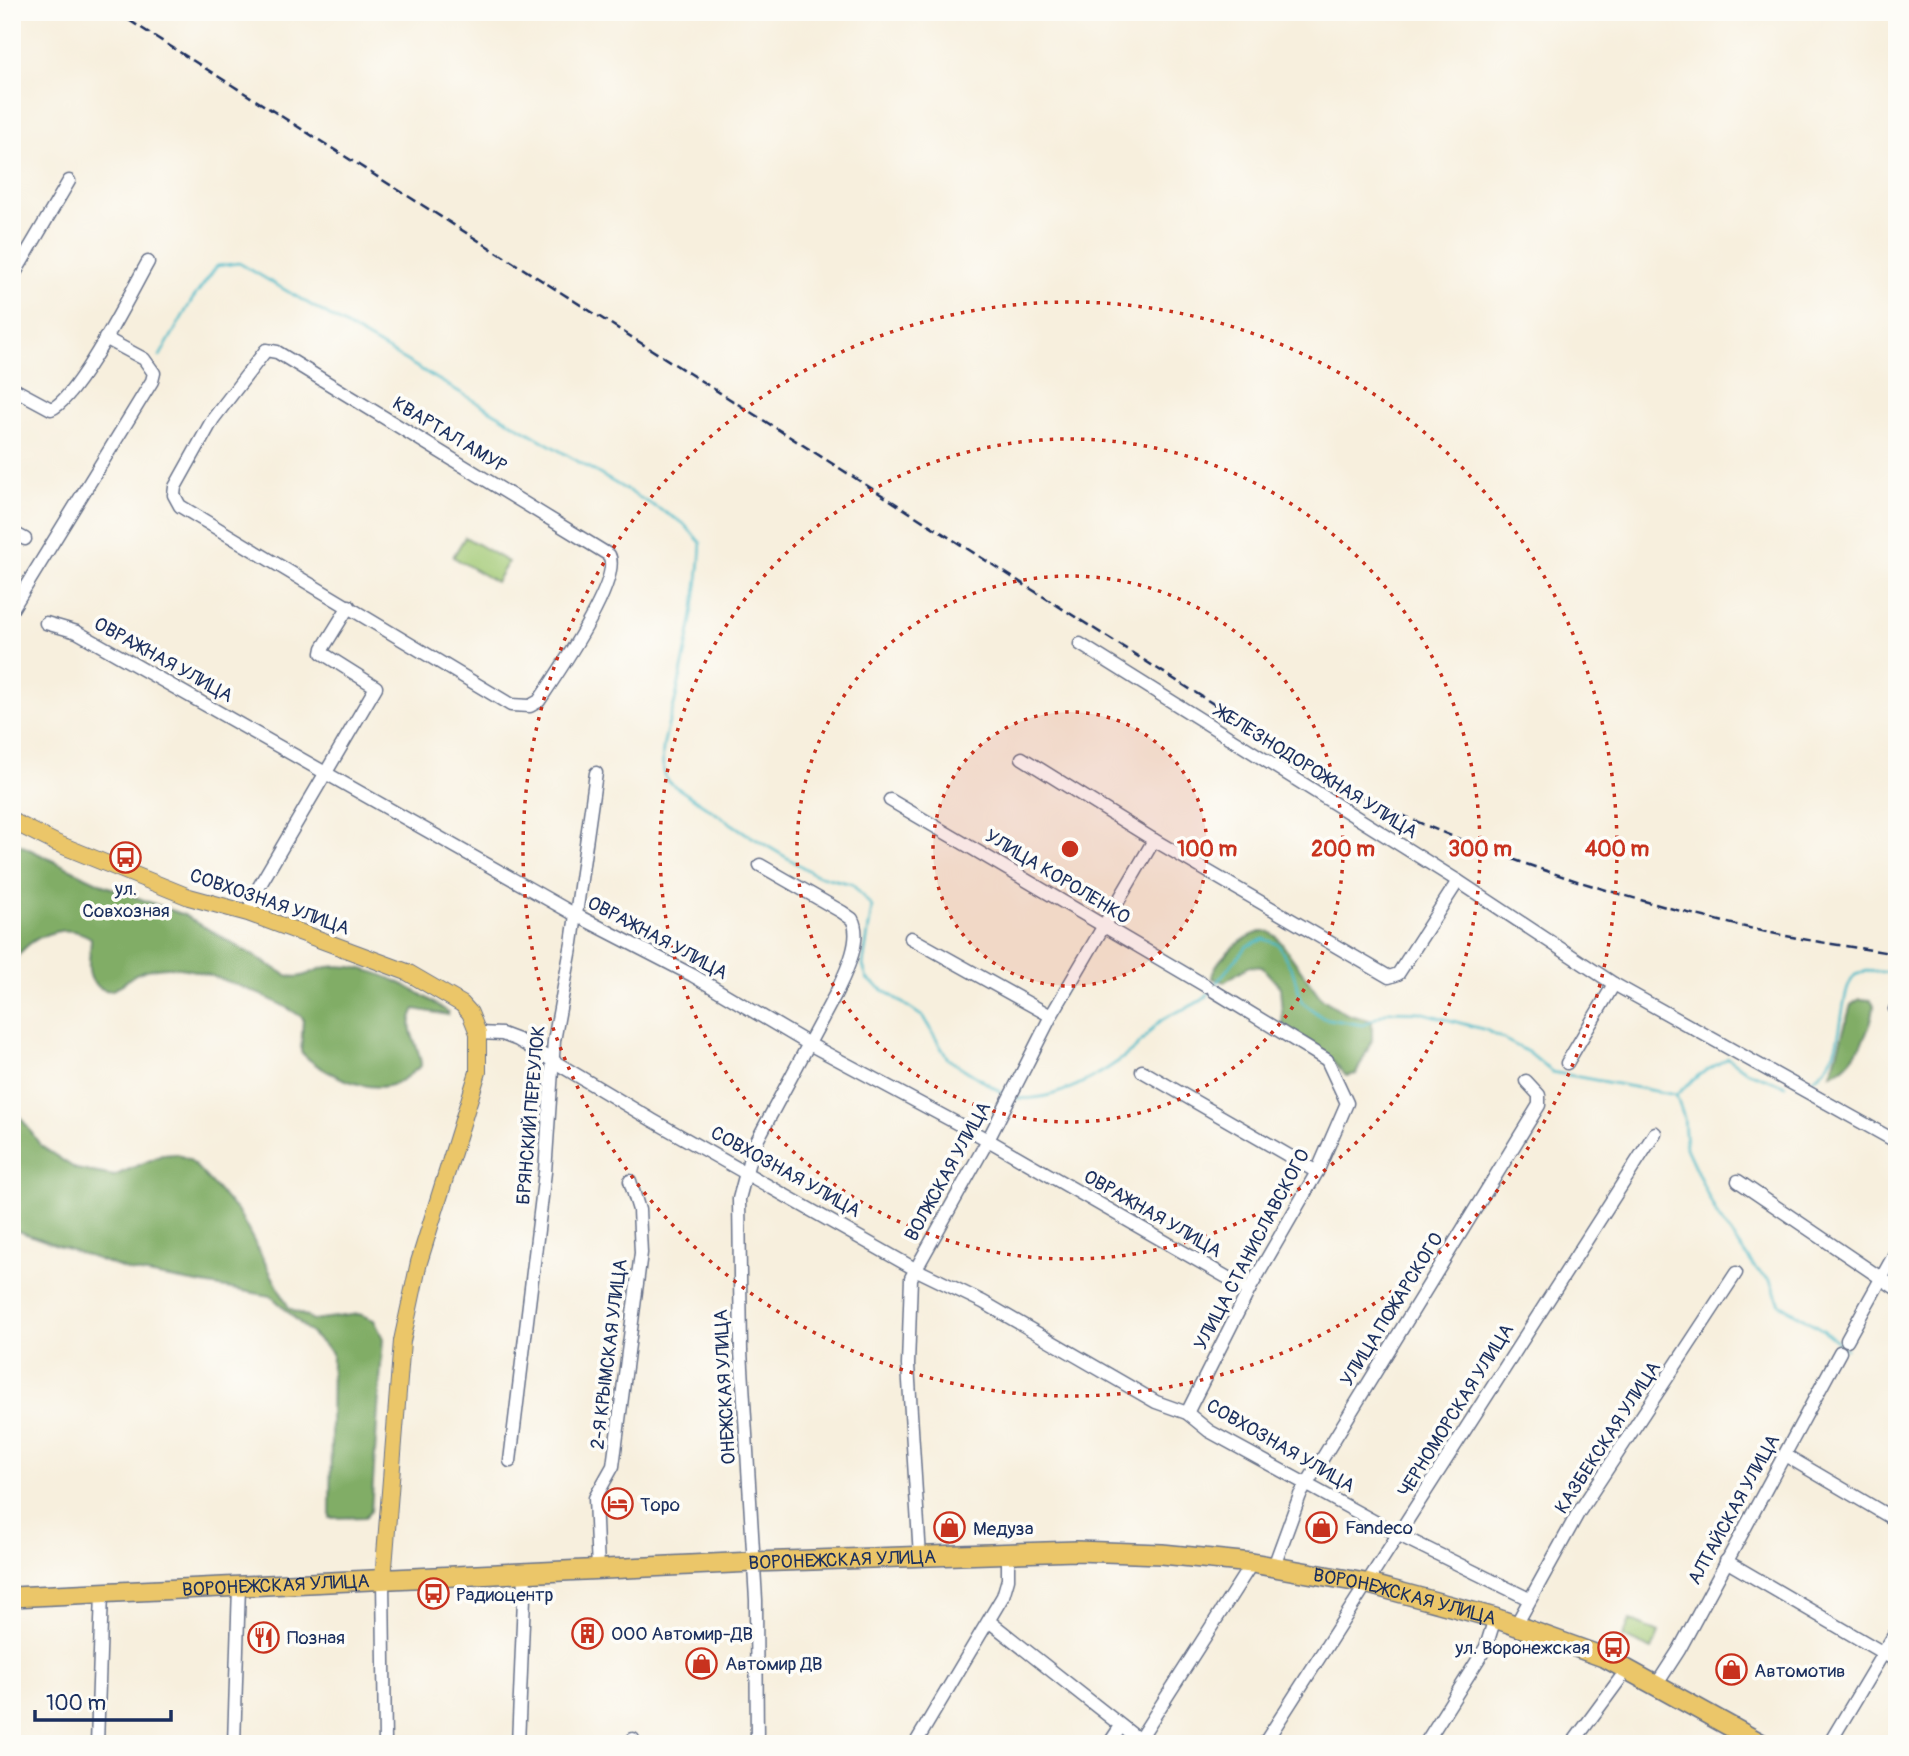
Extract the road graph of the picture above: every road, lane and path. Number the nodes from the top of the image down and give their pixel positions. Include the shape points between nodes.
1 (69, 181) dead end
2 (148, 262) dead end
3 (12, 278) edge
4 (105, 338) junction
5 (12, 388) edge
6 (12, 532) edge
7 (25, 539) dead end
8 (14, 603) edge
9 (349, 606) junction
10 (46, 623) dead end
11 (1080, 644) dead end
12 (1022, 758) dead end
13 (327, 772) junction
14 (596, 773) dead end
15 (890, 800) dead end
16 (12, 821) edge
17 (1154, 840) junction
18 (760, 865) dead end
19 (1458, 881) junction
20 (248, 912) junction
21 (574, 914) junction
22 (1106, 927) junction
23 (911, 937) dead end
24 (1614, 984) junction
25 (1051, 1016) junction
26 (478, 1033) junction
27 (809, 1044) junction
28 (552, 1061) junction
29 (1567, 1063) dead end
30 (1142, 1071) dead end
31 (1526, 1081) dead end
32 (1347, 1102) joint
33 (1655, 1132) dead end
34 (988, 1140) junction
35 (1897, 1142) edge
36 (745, 1171) junction
37 (1317, 1172) junction
38 (630, 1181) dead end
39 (1738, 1181) dead end
40 (1897, 1250) edge
41 (915, 1269) junction
42 (1736, 1273) dead end
43 (1880, 1279) junction
44 (1897, 1289) edge
45 (1249, 1290) junction
46 (1187, 1413) junction
47 (1785, 1455) junction
48 (510, 1461) dead end
49 (1306, 1485) junction
50 (1897, 1521) edge
51 (1399, 1535) junction
52 (1008, 1553) junction
53 (920, 1557) junction
54 (1726, 1561) junction
55 (753, 1562) junction
56 (1252, 1563) junction
57 (1274, 1566) junction
58 (598, 1570) junction
59 (525, 1574) junction
60 (383, 1580) junction
61 (1365, 1583) junction
62 (239, 1587) junction
63 (102, 1592) junction
64 (12, 1597) edge
65 (1529, 1600) junction
66 (1495, 1618) junction
67 (990, 1622) junction
68 (1516, 1625) junction
69 (1897, 1630) edge
70 (1883, 1653) junction
71 (1897, 1661) edge
72 (1628, 1668) junction
73 (1657, 1684) junction
74 (1121, 1726) junction
75 (1141, 1742) edge
76 (97, 1744) edge
77 (234, 1744) edge
78 (385, 1744) edge
79 (518, 1744) edge
80 (757, 1744) edge
81 (915, 1744) edge
82 (1109, 1744) edge
83 (1264, 1744) edge
84 (1425, 1744) edge
85 (1572, 1744) edge
86 (1762, 1744) edge
87 (1829, 1744) edge

1 - 3 street
2 - 4 street
4 - 5 street via 57,406 41,407
4 - 8 street via 144,359 154,373 152,381
6 - 7 street
9 - 9 street, КВАРТАЛ АМУР via 512,705 530,706 579,640 612,561 606,552 441,450 277,352 266,350 213,419 174,495 180,506
9 - 13 street via 323,653 376,687
10 - 13 street, ОВРАЖНАЯ УЛИЦА via 77,632
11 - 19 street, ЖЕЛЕЗНОДОРОЖНАЯ УЛИЦА
12 - 17 street
13 - 20 street
13 - 21 street, ОВРАЖНАЯ УЛИЦА
14 - 21 street, БРЯНСКИЙ ПЕРЕУЛОК
15 - 22 street, УЛИЦА КОРОЛЕНКО
16 - 20 main road, СОВХОЗНАЯ УЛИЦА via 189,897
17 - 19 street via 1395,977
17 - 22 street, ВОЛЖСКАЯ УЛИЦА
18 - 27 street, ОНЕЖСКАЯ УЛИЦА via 842,912 855,925 845,974
19 - 24 street, ЖЕЛЕЗНОДОРОЖНАЯ УЛИЦА
20 - 26 main road, СОВХОЗНАЯ УЛИЦА via 407,972 462,1004
21 - 27 street, ОВРАЖНАЯ УЛИЦА via 692,975
21 - 28 street, БРЯНСКИЙ ПЕРЕУЛОК
22 - 25 street, ВОЛЖСКАЯ УЛИЦА
22 - 32 street, УЛИЦА КОРОЛЕНКО via 1327,1060
23 - 25 street
24 - 29 street
24 - 35 street, ЖЕЛЕЗНОДОРОЖНАЯ УЛИЦА
25 - 34 street, ВОЛЖСКАЯ УЛИЦА
26 - 28 street, СОВХОЗНАЯ УЛИЦА via 518,1040
26 - 60 main road via 478,1072 419,1262 402,1341
27 - 34 street, ОВРАЖНАЯ УЛИЦА
27 - 36 street, ОНЕЖСКАЯ УЛИЦА
28 - 36 street, СОВХОЗНАЯ УЛИЦА
28 - 48 street, БРЯНСКИЙ ПЕРЕУЛОК via 544,1184
30 - 37 street
31 - 49 street, УЛИЦА ПОЖАРСКОГО via 1539,1095 1539,1105
32 - 37 street, УЛИЦА СТАНИСЛАВСКОГО
33 - 51 street, ЧЕРНОМОРСКАЯ УЛИЦА
34 - 41 street, ВОЛЖСКАЯ УЛИЦА
34 - 45 street, ОВРАЖНАЯ УЛИЦА
36 - 41 street, СОВХОЗНАЯ УЛИЦА
36 - 55 street, ОНЕЖСКАЯ УЛИЦА via 737,1220
37 - 45 street, УЛИЦА СТАНИСЛАВСКОГО
38 - 58 street, 2-Я КРЫМСКАЯ УЛИЦА via 639,1210 641,1253 613,1466 595,1498
39 - 43 street
40 - 43 street, АЛТАЙСКАЯ УЛИЦА
41 - 46 street, СОВХОЗНАЯ УЛИЦА via 983,1302 1156,1402
41 - 53 street, ВОЛЖСКАЯ УЛИЦА via 909,1291 908,1365
42 - 65 street, КАЗБЕКСКАЯ УЛИЦА via 1577,1515
43 - 44 street
43 - 47 street, АЛТАЙСКАЯ УЛИЦА
45 - 46 street, УЛИЦА СТАНИСЛАВСКОГО
46 - 49 street, СОВХОЗНАЯ УЛИЦА via 1209,1431
47 - 50 street
47 - 54 street, АЛТАЙСКАЯ УЛИЦА
49 - 51 street, СОВХОЗНАЯ УЛИЦА
49 - 57 street, УЛИЦА ПОЖАРСКОГО
51 - 61 street, ЧЕРНОМОРСКАЯ УЛИЦА
51 - 65 street, СОВХОЗНАЯ УЛИЦА
52 - 53 highway, ВОРОНЕЖСКАЯ УЛИЦА
52 - 56 highway, ВОРОНЕЖСКАЯ УЛИЦА via 1128,1552
52 - 67 street via 1007,1584
53 - 55 highway, ВОРОНЕЖСКАЯ УЛИЦА
54 - 70 street
54 - 73 street, АЛТАЙСКАЯ УЛИЦА
55 - 58 highway, ВОРОНЕЖСКАЯ УЛИЦА
55 - 80 street, ОНЕЖСКАЯ УЛИЦА
56 - 57 highway, ВОРОНЕЖСКАЯ УЛИЦА
56 - 75 street
57 - 61 highway, ВОРОНЕЖСКАЯ УЛИЦА
58 - 59 highway, ВОРОНЕЖСКАЯ УЛИЦА
59 - 60 highway, ВОРОНЕЖСКАЯ УЛИЦА
59 - 79 street
60 - 62 highway, ВОРОНЕЖСКАЯ УЛИЦА
60 - 78 street
61 - 66 highway, ВОРОНЕЖСКАЯ УЛИЦА
61 - 83 street, ЧЕРНОМОРСКАЯ УЛИЦА
62 - 63 highway, ВОРОНЕЖСКАЯ УЛИЦА
62 - 77 street
63 - 64 highway, ВОРОНЕЖСКАЯ УЛИЦА
63 - 76 street
65 - 68 street, КАЗБЕКСКАЯ УЛИЦА
66 - 68 highway, ВОРОНЕЖСКАЯ УЛИЦА
66 - 84 street via 1486,1647
67 - 74 street
67 - 81 street
68 - 72 highway, ВОРОНЕЖСКАЯ УЛИЦА
69 - 70 street
70 - 71 street
70 - 87 street
72 - 73 highway, ВОРОНЕЖСКАЯ УЛИЦА
72 - 85 street
73 - 86 highway, ВОРОНЕЖСКАЯ УЛИЦА
74 - 75 street
74 - 82 street

